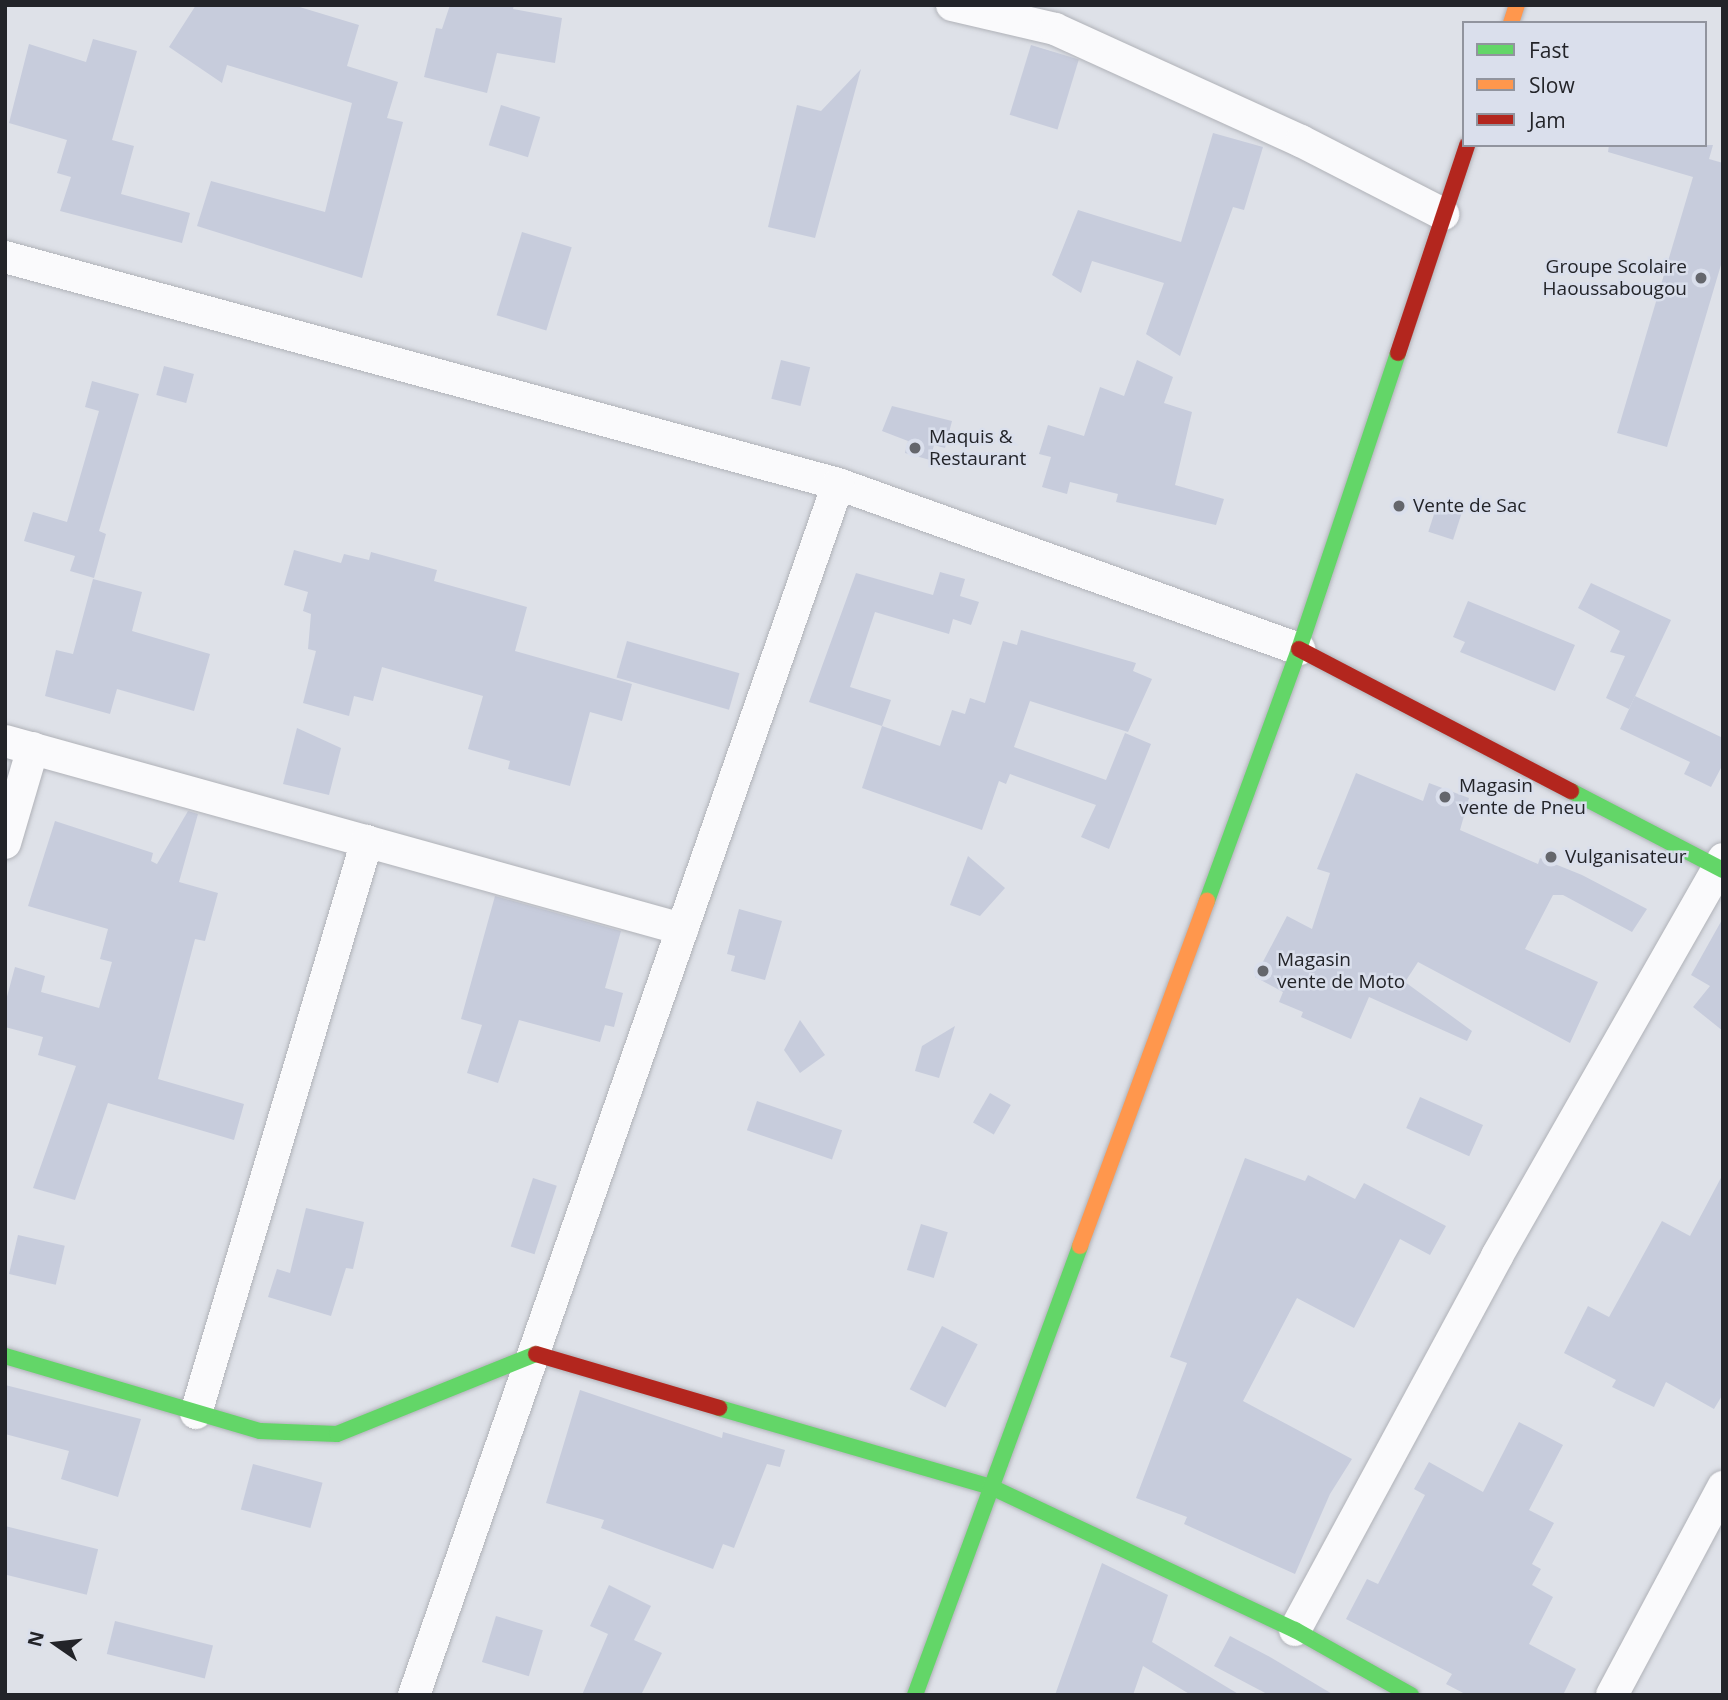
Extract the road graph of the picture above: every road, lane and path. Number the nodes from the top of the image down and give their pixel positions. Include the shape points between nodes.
1 (952, 5) edge
2 (1058, 17) edge
3 (1466, 147) edge
4 (1443, 214) junction
5 (5, 257) edge
6 (838, 484) junction
7 (1298, 649) junction
8 (19, 744) edge
9 (368, 841) junction
10 (5, 843) edge
11 (1721, 866) edge
12 (682, 929) junction
13 (534, 1354) junction
14 (5, 1356) edge
15 (196, 1413) junction
16 (991, 1487) junction
17 (1723, 1487) edge
18 (1295, 1630) junction
19 (414, 1695) edge
20 (915, 1695) edge
21 (1410, 1695) edge
22 (1612, 1695) edge

1 - 2 street
2 - 4 street
3 - 4 street
4 - 7 street
5 - 6 street
6 - 7 street
6 - 12 street
7 - 11 street
7 - 16 street
8 - 9 street
8 - 10 street
9 - 12 street
9 - 15 street
11 - 18 street via 1497,1256
12 - 13 street
13 - 15 street via 337,1433 260,1431
13 - 16 street
13 - 19 street
14 - 15 street
16 - 18 street
16 - 20 street
17 - 22 street
18 - 21 street

